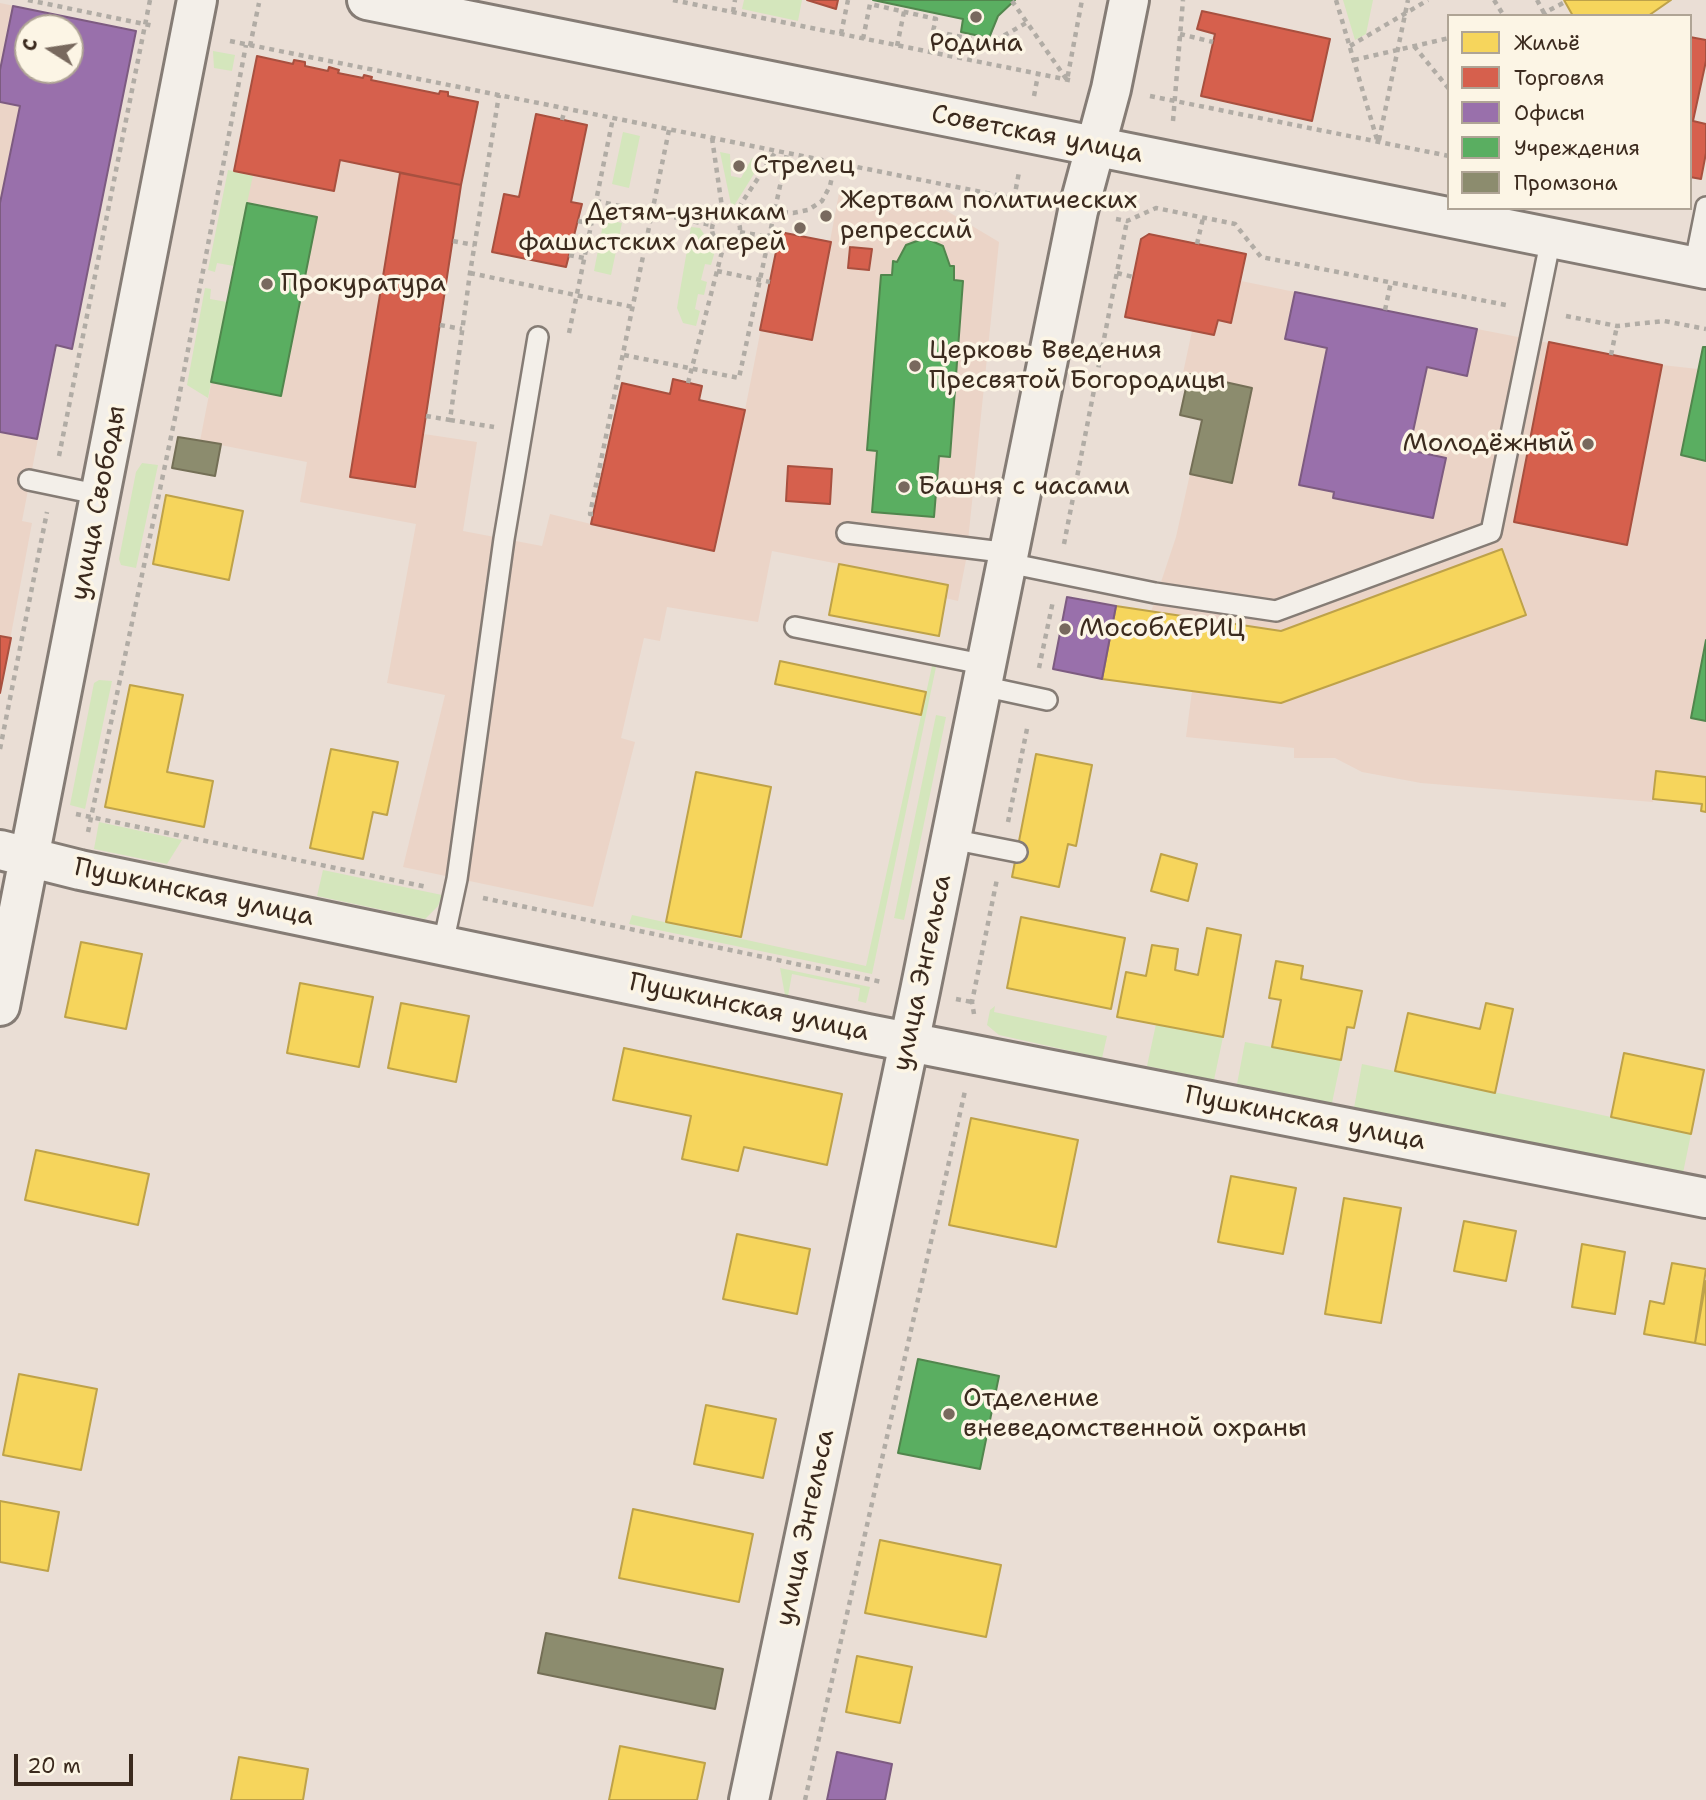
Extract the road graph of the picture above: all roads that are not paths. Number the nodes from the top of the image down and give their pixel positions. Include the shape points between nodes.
1 (197, 0) edge
2 (368, 0) edge
3 (1129, 0) edge
4 (1093, 146) junction
5 (1706, 207) edge
6 (1551, 238) junction
7 (1700, 268) edge
8 (538, 337) dead end
9 (30, 480) dead end
10 (101, 495) junction
11 (847, 533) dead end
12 (1009, 558) junction
13 (794, 627) dead end
14 (984, 676) junction
15 (1040, 698) road end
16 (951, 839) junction
17 (1010, 851) road end
18 (15, 853) edge
19 (443, 944) junction
20 (0, 1006) edge
21 (909, 1041) junction
22 (1706, 1198) edge
23 (749, 1800) edge

1 - 10 street, улица Свободы
2 - 4 street, Советская улица
3 - 4 street, улица Энгельса via 1111,89
4 - 6 street, Советская улица
4 - 12 street, улица Энгельса
5 - 7 lane
6 - 7 street, Советская улица
6 - 12 lane via 1491,532 1276,611 1058,574
8 - 19 lane via 457,879
9 - 10 lane
10 - 18 street, улица Свободы
11 - 12 lane
12 - 14 street, улица Энгельса
13 - 14 lane
14 - 15 lane
14 - 16 street, улица Энгельса
16 - 17 lane
16 - 21 street, улица Энгельса
18 - 19 street, Пушкинская улица
18 - 20 street, улица Свободы
19 - 21 street, Пушкинская улица
21 - 22 street, Пушкинская улица
21 - 23 street, улица Энгельса

